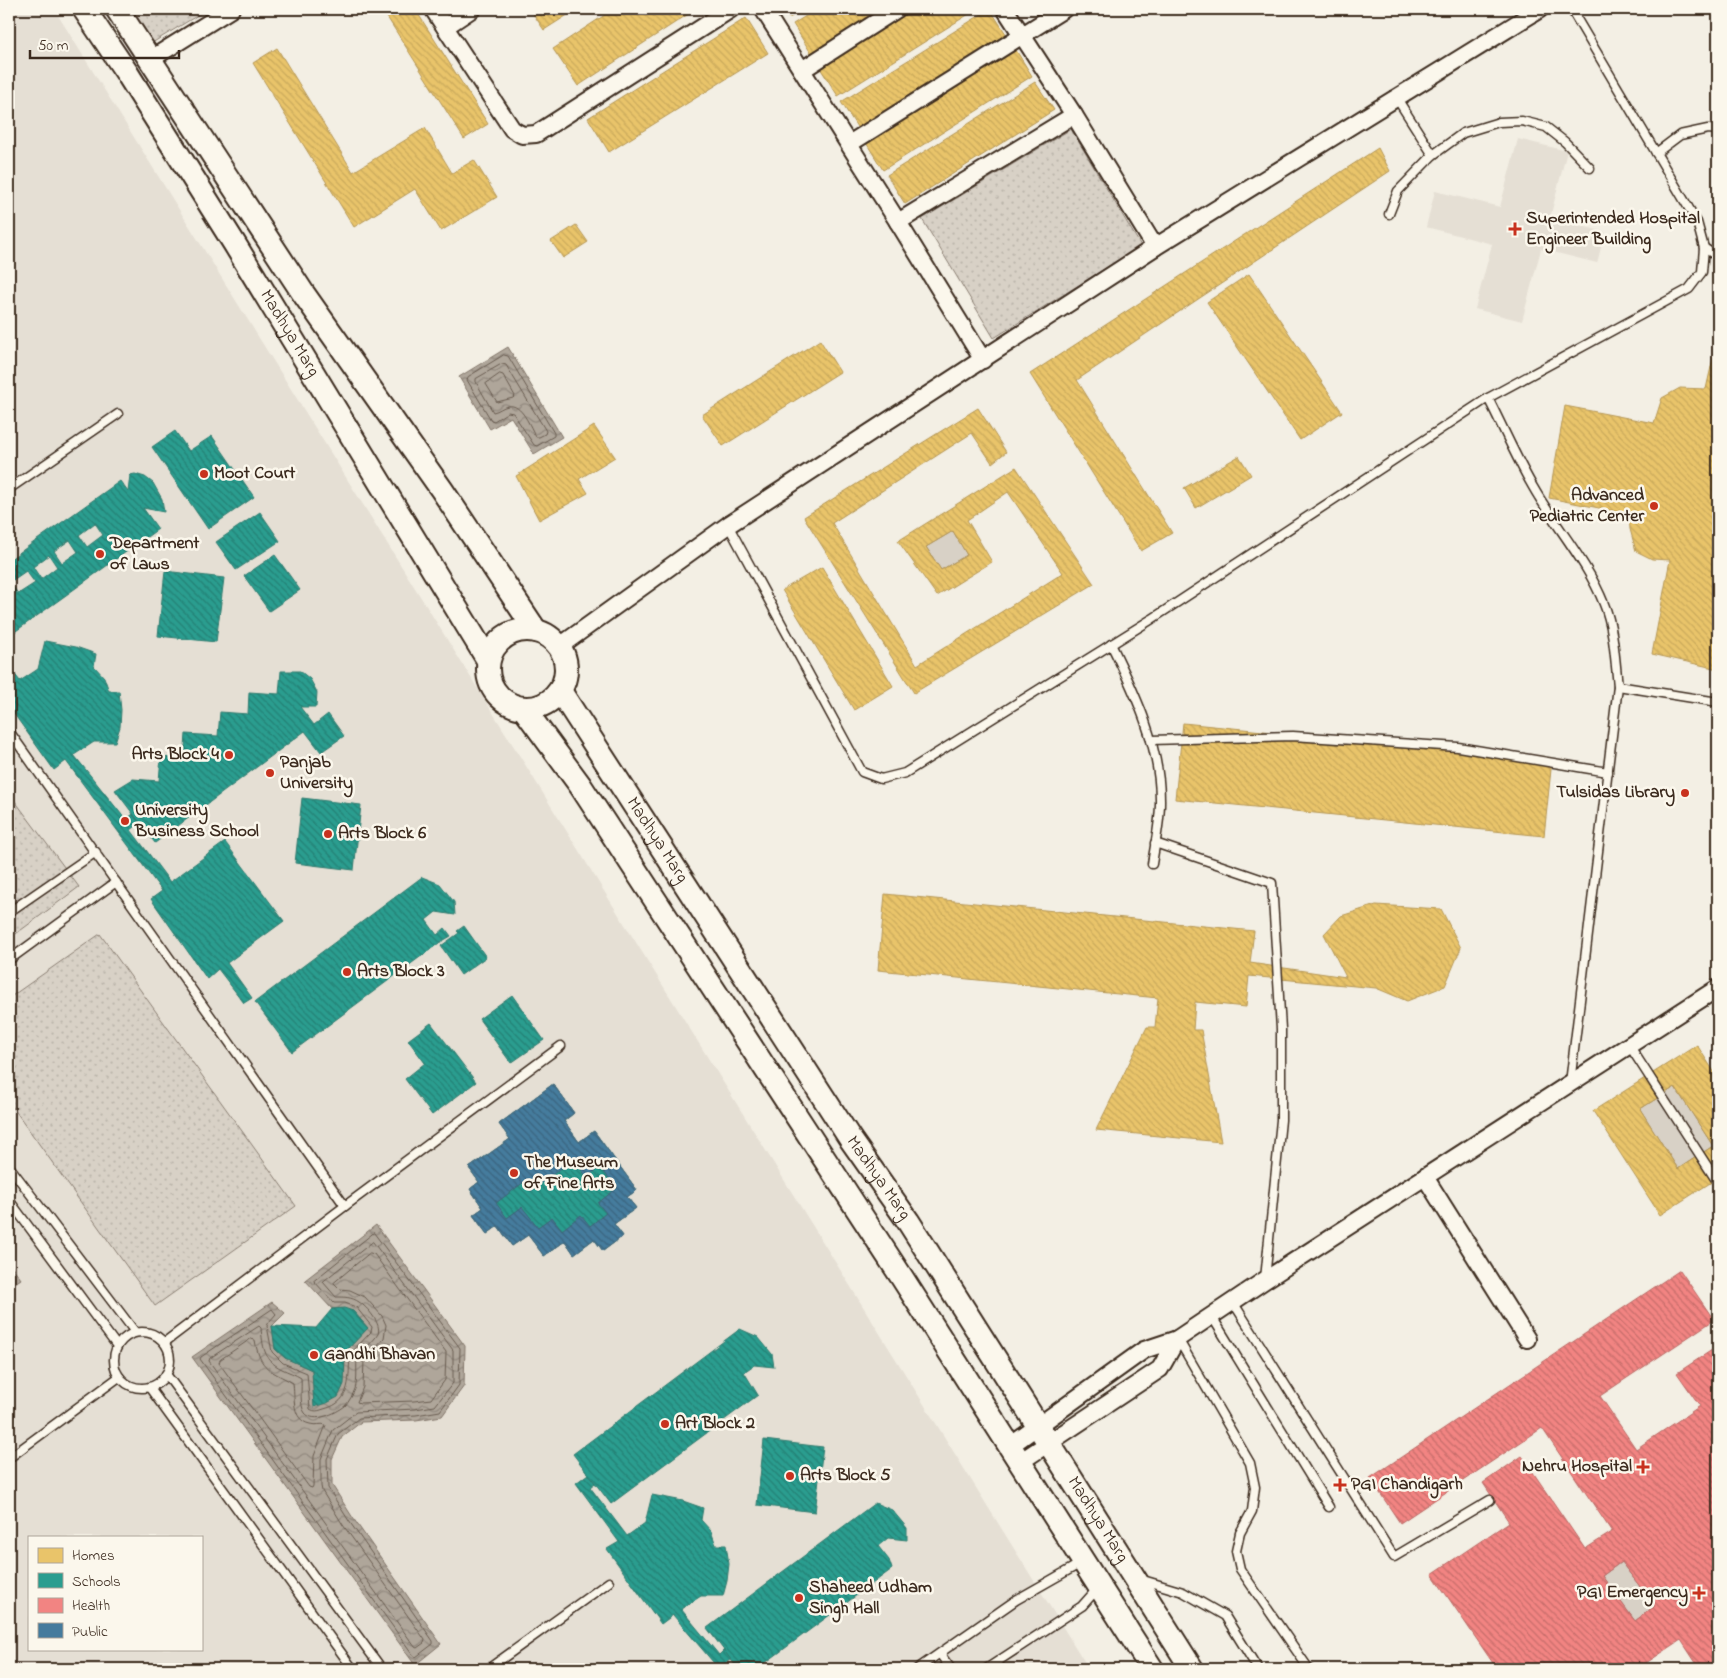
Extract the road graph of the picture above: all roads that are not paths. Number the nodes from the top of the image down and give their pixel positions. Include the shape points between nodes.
1 (84, 9) edge
2 (118, 9) edge
3 (231, 9) edge
4 (433, 9) edge
5 (472, 9) edge
6 (731, 9) edge
7 (763, 9) edge
8 (897, 9) edge
9 (1005, 9) edge
10 (1064, 9) edge
11 (1540, 9) edge
12 (1571, 9) edge
13 (1018, 22) edge
14 (445, 27) junction
15 (150, 59) junction
16 (802, 70) junction
17 (1396, 97) junction
18 (1074, 115) junction
19 (1718, 130) edge
20 (849, 144) junction
21 (1656, 153) junction
22 (1433, 155) junction
23 (1590, 168) dead end
24 (1389, 214) dead end
25 (898, 222) junction
26 (1155, 247) junction
27 (1704, 248) junction
28 (1718, 257) edge
29 (983, 360) junction
30 (1488, 398) junction
31 (118, 414) dead end
32 (9, 489) edge
33 (728, 525) junction
34 (536, 631) junction
35 (1111, 644) junction
36 (560, 646) junction
37 (488, 660) junction
38 (1618, 686) junction
39 (560, 691) junction
40 (1718, 702) edge
41 (524, 709) junction
42 (9, 731) edge
43 (1151, 740) junction
44 (1608, 772) junction
45 (1155, 843) junction
46 (96, 852) junction
47 (1152, 864) dead end
48 (116, 882) junction
49 (9, 912) edge
50 (9, 960) edge
51 (1718, 988) edge
52 (1629, 1045) junction
53 (561, 1046) dead end
54 (1570, 1084) junction
55 (9, 1166) edge
56 (1425, 1177) junction
57 (1718, 1183) edge
58 (9, 1200) edge
59 (345, 1206) junction
60 (1264, 1280) junction
61 (1233, 1302) junction
62 (1212, 1315) junction
63 (135, 1332) junction
64 (1177, 1338) junction
65 (1528, 1339) dead end
66 (165, 1342) junction
67 (117, 1346) junction
68 (166, 1374) junction
69 (119, 1377) junction
70 (149, 1387) junction
71 (1044, 1435) junction
72 (1015, 1454) junction
73 (9, 1458) edge
74 (1490, 1500) dead end
75 (1329, 1507) dead end
76 (1084, 1561) junction
77 (1134, 1578) junction
78 (610, 1582) dead end
79 (1100, 1587) junction
80 (940, 1654) junction
81 (353, 1669) edge
82 (382, 1669) edge
83 (488, 1669) edge
84 (917, 1669) edge
85 (951, 1669) edge
86 (986, 1669) edge
87 (1152, 1669) edge
88 (1192, 1669) edge
89 (1258, 1669) edge
90 (1309, 1669) edge

1 - 37 main road, Madhya Marg via 234,243
2 - 15 main road
3 - 15 street
4 - 14 street
5 - 14 street
6 - 14 street via 536,134 522,135 512,129
7 - 16 street
8 - 16 street
9 - 13 street
10 - 13 street
11 - 17 street
12 - 21 lane
13 - 18 street
13 - 20 street
15 - 34 main road via 304,293
16 - 20 street
17 - 22 lane
17 - 26 street
18 - 25 street
18 - 26 street
19 - 21 lane via 1680,135
20 - 25 street
21 - 27 lane via 1697,222
22 - 23 lane via 1463,133 1499,122 1522,120 1546,128
22 - 24 lane via 1398,191
25 - 29 street
26 - 29 street
27 - 28 lane
27 - 30 lane via 1702,272 1689,289
29 - 33 street
30 - 35 lane
30 - 38 lane via 1532,486 1586,566 1605,605
31 - 32 lane
33 - 35 lane via 862,772 881,779 905,773
33 - 36 street
34 - 36 main road via 549,636
34 - 37 main road via 511,633 493,649
35 - 43 lane
36 - 39 main road via 567,670
37 - 41 main road via 487,674 491,687 511,706
38 - 40 lane
38 - 44 lane
39 - 41 main road via 550,701
39 - 71 main road, Madhya Marg via 851,1140 908,1221
41 - 72 main road, Madhya Marg via 580,785
42 - 46 lane
43 - 44 lane via 1293,736 1458,746
43 - 45 lane via 1158,766 1160,803
44 - 54 lane
45 - 47 lane
45 - 60 lane via 1272,883 1281,1120
46 - 48 lane
46 - 49 lane
48 - 50 lane
48 - 59 lane
51 - 52 street
52 - 54 street
52 - 57 lane
53 - 59 lane
54 - 56 street
55 - 63 lane
56 - 60 street
56 - 65 street
58 - 67 lane
59 - 66 lane
60 - 61 street
61 - 62 street
61 - 74 lane via 1394,1557
62 - 64 street
62 - 75 lane
63 - 66 lane via 151,1333
63 - 67 lane via 124,1337
64 - 71 street via 1144,1350
64 - 71 street via 1160,1369
64 - 90 lane via 1250,1463 1255,1487 1252,1511 1240,1533 1236,1551 1240,1569
66 - 68 lane via 170,1354
67 - 69 lane via 113,1356
68 - 70 lane
68 - 82 lane
69 - 70 lane via 129,1386
69 - 73 lane
70 - 81 lane
71 - 72 street
71 - 77 main road, Madhya Marg
72 - 76 main road, Madhya Marg
76 - 79 main road, Madhya Marg
76 - 80 lane via 1016,1600
77 - 88 main road, Madhya Marg
77 - 89 lane via 1183,1592 1225,1616
78 - 83 lane
79 - 86 lane via 1082,1606
79 - 87 main road, Madhya Marg
80 - 84 lane
80 - 85 lane

